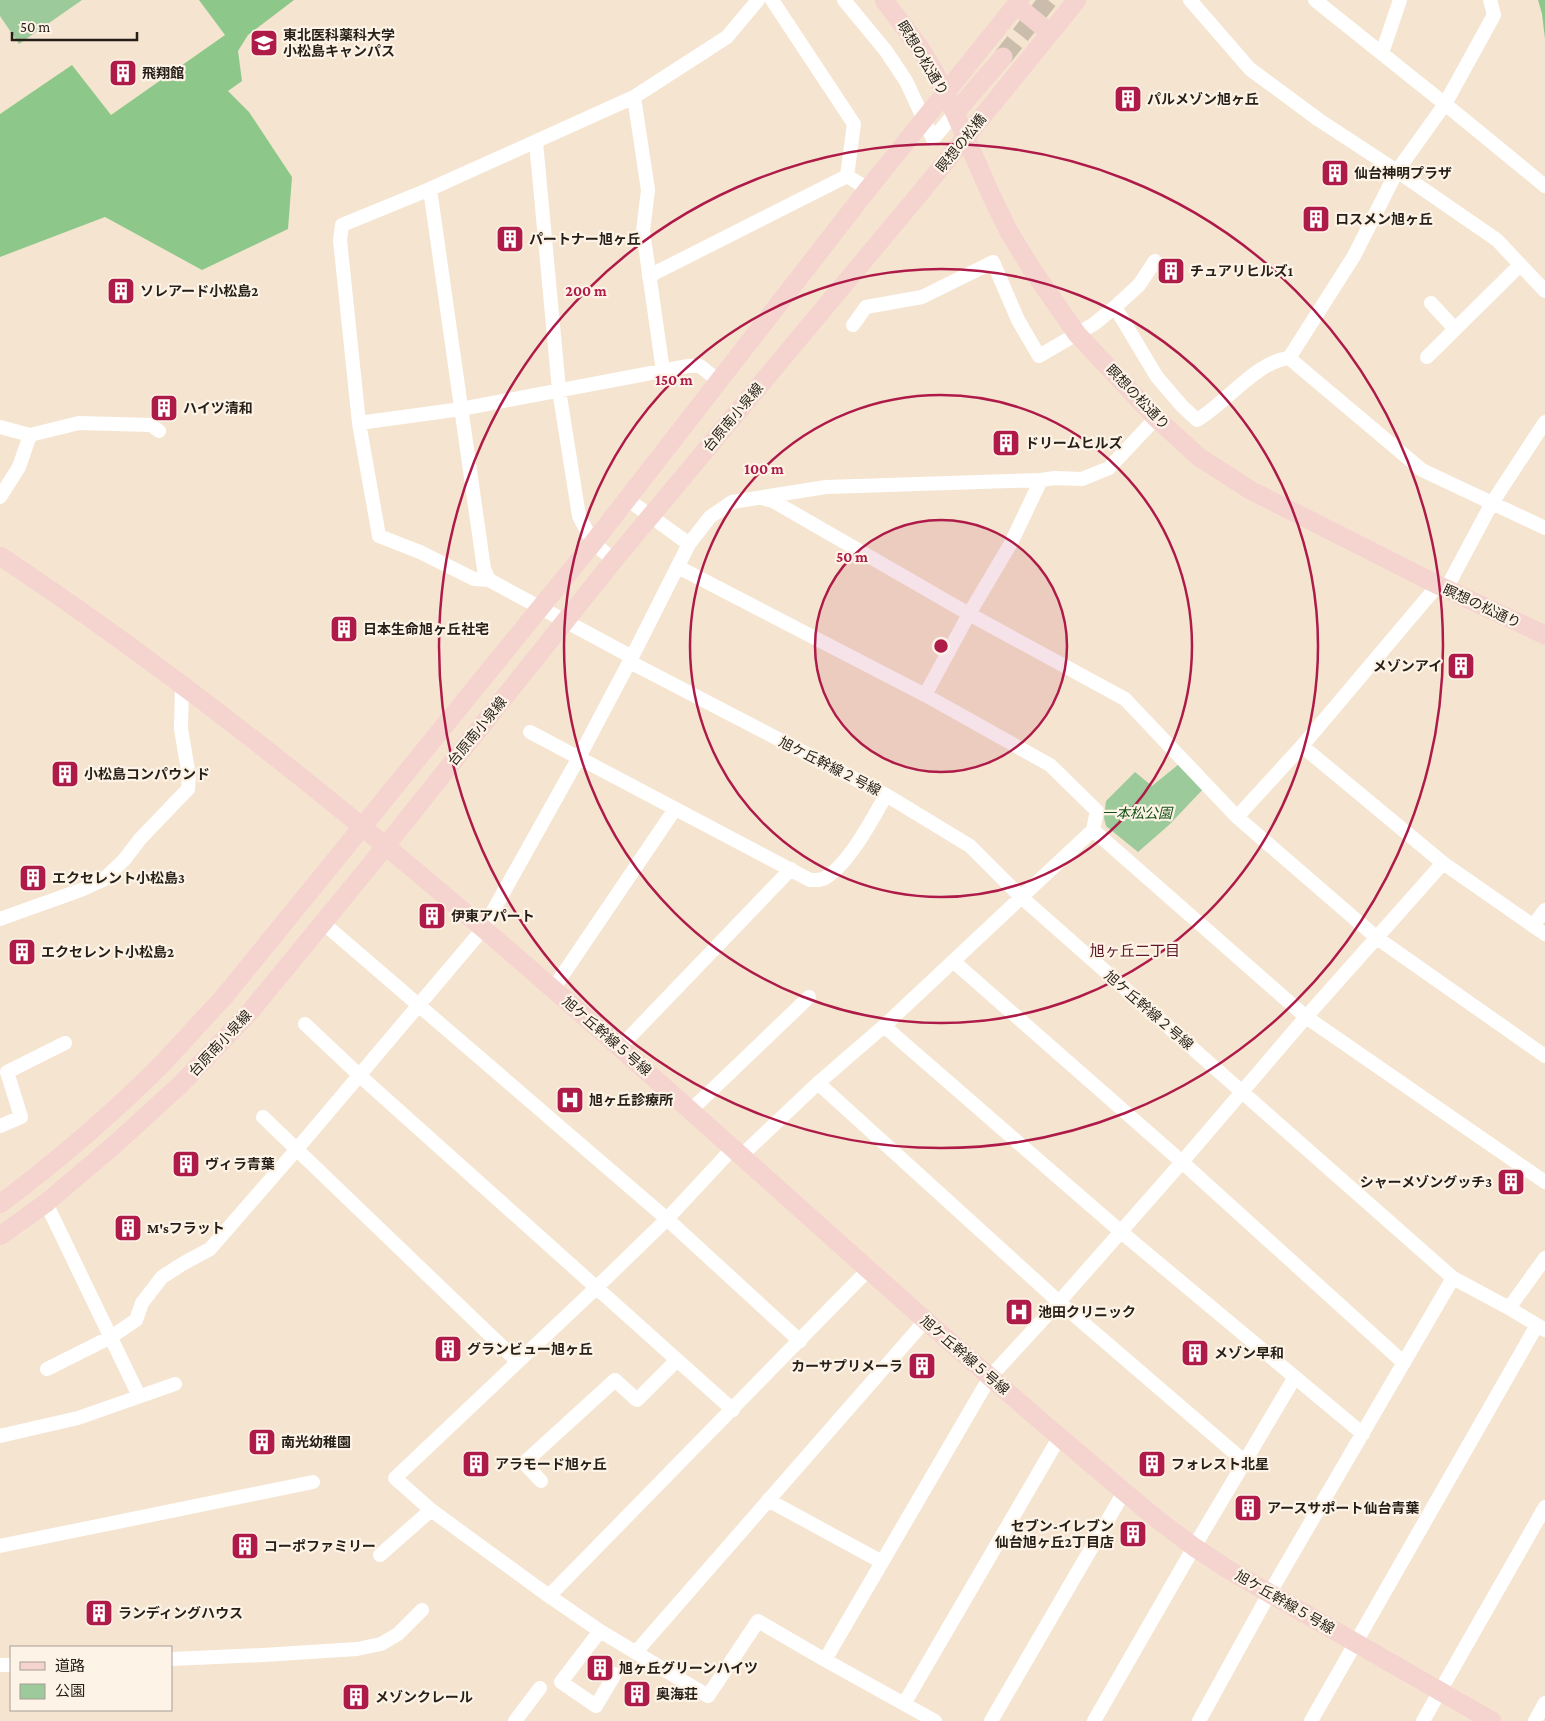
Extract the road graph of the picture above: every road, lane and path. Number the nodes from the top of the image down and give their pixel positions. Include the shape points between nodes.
1 (758, 0) edge
2 (772, 0) edge
3 (844, 0) edge
4 (884, 0) edge
5 (1077, 0) edge
6 (1191, 0) edge
7 (1315, 0) edge
8 (1400, 0) edge
9 (1490, 0) edge
10 (1018, 3) edge
11 (1050, 33) junction
12 (1382, 53) junction
13 (1003, 57) tunnel mouth
14 (634, 97) junction
15 (1445, 104) junction
16 (955, 113) junction
17 (536, 142) junction
18 (1397, 171) junction
19 (847, 176) junction
20 (1545, 186) edge
21 (430, 189) junction
22 (868, 189) junction
23 (921, 192) joint
24 (1155, 261) dead end
25 (1520, 265) junction
26 (649, 276) junction
27 (1545, 291) edge
28 (1431, 303) dead end
29 (1115, 307) junction
30 (853, 325) dead end
31 (1455, 329) junction
32 (1078, 334) junction
33 (1427, 357) dead end
34 (1289, 358) junction
35 (663, 371) junction
36 (720, 382) junction
37 (559, 390) junction
38 (461, 409) junction
39 (1156, 418) junction
40 (1545, 422) edge
41 (359, 423) junction
42 (0, 427) edge
43 (159, 431) dead end
44 (30, 435) junction
45 (1041, 480) junction
46 (0, 497) edge
47 (758, 497) junction
48 (627, 499) junction
49 (1492, 503) junction
50 (650, 516) junction
51 (1545, 528) edge
52 (593, 543) junction
53 (689, 544) junction
54 (0, 556) edge
55 (614, 560) junction
56 (678, 567) junction
57 (488, 580) junction
58 (1442, 587) junction
59 (969, 614) junction
60 (1545, 635) edge
61 (631, 660) junction
62 (182, 684) junction
63 (925, 696) junction
64 (530, 732) dead end
65 (1302, 746) junction
66 (578, 759) junction
67 (886, 795) junction
68 (675, 809) junction
69 (1237, 817) junction
70 (362, 826) junction
71 (1093, 830) junction
72 (386, 845) junction
73 (1443, 863) junction
74 (791, 869) junction
75 (1020, 896) junction
76 (1545, 910) edge
77 (0, 919) edge
78 (322, 922) junction
79 (1533, 926) junction
80 (483, 929) junction
81 (1545, 934) edge
82 (1377, 938) junction
83 (954, 961) junction
84 (553, 989) junction
85 (809, 997) dead end
86 (419, 1004) junction
87 (1306, 1017) junction
88 (305, 1024) dead end
89 (884, 1026) junction
90 (65, 1043) dead end
91 (620, 1047) junction
92 (1545, 1056) edge
93 (161, 1065) junction
94 (359, 1075) junction
95 (818, 1084) junction
96 (180, 1085) junction
97 (1243, 1092) junction
98 (690, 1111) junction
99 (263, 1117) dead end
100 (0, 1126) edge
101 (297, 1148) junction
102 (737, 1152) junction
103 (1182, 1162) junction
104 (1545, 1182) edge
105 (46, 1203) junction
106 (0, 1204) edge
107 (666, 1219) junction
108 (1120, 1230) junction
109 (0, 1236) edge
110 (1545, 1258) edge
111 (869, 1269) junction
112 (1453, 1278) junction
113 (596, 1288) junction
114 (1058, 1302) junction
115 (1509, 1308) junction
116 (925, 1321) junction
117 (1541, 1328) edge
118 (111, 1337) junction
119 (800, 1341) junction
120 (677, 1360) junction
121 (517, 1362) junction
122 (1404, 1363) junction
123 (47, 1369) dead end
124 (990, 1377) junction
125 (1295, 1377) junction
126 (175, 1384) dead end
127 (139, 1396) junction
128 (733, 1410) junction
129 (1363, 1434) junction
130 (0, 1436) edge
131 (1060, 1436) junction
132 (1245, 1462) junction
133 (313, 1482) dead end
134 (541, 1482) dead end
135 (1124, 1492) junction
136 (768, 1500) junction
137 (1545, 1507) edge
138 (431, 1510) junction
139 (0, 1546) edge
140 (1194, 1547) junction
141 (380, 1555) dead end
142 (882, 1562) junction
143 (1269, 1594) junction
144 (549, 1596) junction
145 (422, 1610) dead end
146 (600, 1630) junction
147 (1354, 1643) junction
148 (636, 1652) junction
149 (172, 1658) edge
150 (825, 1660) junction
151 (615, 1674) dead end
152 (540, 1688) dead end
153 (1440, 1691) junction
154 (1545, 1703) edge
155 (904, 1704) junction
156 (515, 1721) edge
157 (935, 1721) edge
158 (991, 1721) edge
159 (1094, 1721) edge
160 (1199, 1721) edge
161 (1311, 1721) edge
162 (1423, 1721) edge
163 (1492, 1721) edge
164 (1535, 1721) edge

1 - 14 street via 727,37
2 - 19 street via 854,124
3 - 16 street via 906,81 933,139
4 - 16 street, 瞑想の松通り via 920,48
5 - 11 street
6 - 18 street via 1250,69 1319,120
7 - 12 street
8 - 12 street
9 - 15 street via 1494,14
10 - 11 street
10 - 22 street, 台原南小泉線
11 - 23 street, 瞑想の松橋
12 - 15 street
13 - 16 street
14 - 17 street
14 - 26 street via 648,190 643,231
15 - 18 street
15 - 20 street
16 - 32 street, 瞑想の松通り via 1010,232
17 - 21 street
17 - 37 street
18 - 25 street via 1497,240
18 - 34 street via 1354,256
19 - 22 street
19 - 26 street
21 - 38 street
21 - 41 street via 342,225 340,240
22 - 36 street, 台原南小泉線
23 - 50 street, 台原南小泉線
24 - 29 street via 1139,285
25 - 27 street
25 - 31 street
26 - 35 street
28 - 31 street
29 - 32 street
29 - 34 street via 1158,377 1197,420 1212,412 1249,378 1280,359
30 - 32 street via 866,307 922,297 993,262 1018,320 1039,356
31 - 33 street
32 - 39 street, 瞑想の松通り
34 - 49 street via 1422,470
35 - 36 street via 700,366
35 - 37 street
36 - 48 street, 台原南小泉線
37 - 38 street
37 - 52 street via 579,516
38 - 41 street
38 - 57 street
39 - 45 street via 1109,468 1082,479
39 - 58 street, 瞑想の松通り via 1199,456 1250,490
40 - 49 street
41 - 57 street, 旭ケ丘幹線２号線 via 380,536 474,579
42 - 44 street
43 - 44 street via 151,425 79,423
44 - 46 street via 19,468
45 - 47 street via 826,487
45 - 59 street via 1012,543
47 - 53 street via 732,502 710,517
47 - 59 street via 773,501
48 - 50 street
48 - 52 street, 台原南小泉線
49 - 51 street
49 - 58 street
50 - 53 street
50 - 55 street, 台原南小泉線
52 - 55 street
52 - 70 street, 台原南小泉線
53 - 56 street
54 - 62 street, 旭ケ丘幹線５号線
55 - 72 street, 台原南小泉線
56 - 61 street
56 - 63 street
57 - 61 street, 旭ケ丘幹線２号線 via 598,638
58 - 60 street, 瞑想の松通り
58 - 65 street
59 - 63 street
59 - 69 street via 1124,699
61 - 66 street
61 - 67 street, 旭ケ丘幹線２号線
62 - 70 street, 旭ケ丘幹線５号線
62 - 77 street via 180,729 189,776 188,789 103,880
63 - 71 street via 1050,765 1097,810
64 - 66 street
65 - 69 street
65 - 73 street
66 - 68 street
66 - 80 street
67 - 74 street via 867,829 825,878 810,880
67 - 75 street, 旭ケ丘幹線２号線 via 970,846
68 - 74 street
68 - 84 street
69 - 82 street
70 - 72 street, 旭ケ丘幹線５号線
70 - 93 street, 台原南小泉線 via 223,998
71 - 75 street
71 - 87 street
72 - 78 street, 台原南小泉線
72 - 80 street, 旭ケ丘幹線５号線
73 - 79 street
73 - 82 street
74 - 91 street
75 - 83 street
75 - 97 street, 旭ケ丘幹線２号線
76 - 79 street
78 - 86 street
78 - 96 street, 台原南小泉線 via 249,1013
79 - 81 street
80 - 84 street, 旭ケ丘幹線５号線
80 - 86 street
82 - 87 street
82 - 92 street
83 - 89 street
83 - 103 street
84 - 91 street, 旭ケ丘幹線５号線
85 - 98 street
86 - 94 street
86 - 107 street
87 - 97 street
87 - 104 street
88 - 94 street
89 - 95 street
89 - 108 street
90 - 100 street via 7,1072 21,1117
91 - 98 street, 旭ケ丘幹線５号線
93 - 96 street
93 - 106 street, 台原南小泉線
94 - 101 street
94 - 113 street
95 - 102 street
95 - 114 street
96 - 105 street, 台原南小泉線
97 - 103 street
97 - 112 street, 旭ケ丘幹線２号線
98 - 102 street, 旭ケ丘幹線５号線
99 - 101 street
101 - 118 street via 210,1249 162,1277 142,1304 136,1320
101 - 121 street
102 - 107 street
102 - 111 street, 旭ケ丘幹線５号線
103 - 108 street
103 - 122 street
105 - 109 street, 台原南小泉線
105 - 118 street
107 - 113 street
107 - 119 street
108 - 114 street
108 - 125 street
110 - 115 street
111 - 116 street, 旭ケ丘幹線５号線
111 - 119 street
112 - 115 street, 旭ケ丘幹線２号線
112 - 122 street
113 - 120 street
113 - 121 street
114 - 124 street
114 - 132 street
115 - 117 street, 旭ケ丘幹線２号線
116 - 124 street, 旭ケ丘幹線５号線
116 - 136 street
117 - 147 street
118 - 123 street
118 - 127 street
119 - 128 street
120 - 128 street
120 - 134 street via 637,1400 615,1380 524,1463
121 - 138 street via 395,1478
122 - 129 street
124 - 131 street, 旭ケ丘幹線５号線
124 - 142 street
125 - 129 street
125 - 132 street
126 - 127 street
127 - 130 street via 78,1418
128 - 144 street
129 - 143 street
131 - 135 street, 旭ケ丘幹線５号線
131 - 155 street
132 - 140 street
133 - 139 street
135 - 140 street, 旭ケ丘幹線５号線
135 - 158 street
136 - 142 street
136 - 148 street
137 - 153 street
138 - 141 street
138 - 144 street
140 - 143 street, 旭ケ丘幹線５号線
140 - 159 street
142 - 150 street
143 - 147 street, 旭ケ丘幹線５号線
143 - 160 street
144 - 146 street
145 - 149 street via 398,1634 381,1644 357,1649
146 - 148 street
146 - 151 street via 560,1682 596,1706
147 - 153 street, 旭ケ丘幹線５号線
147 - 161 street
148 - 150 street via 708,1696 758,1621
150 - 155 street
152 - 156 street
153 - 162 street
153 - 163 street, 旭ケ丘幹線５号線
154 - 164 street
155 - 157 street

